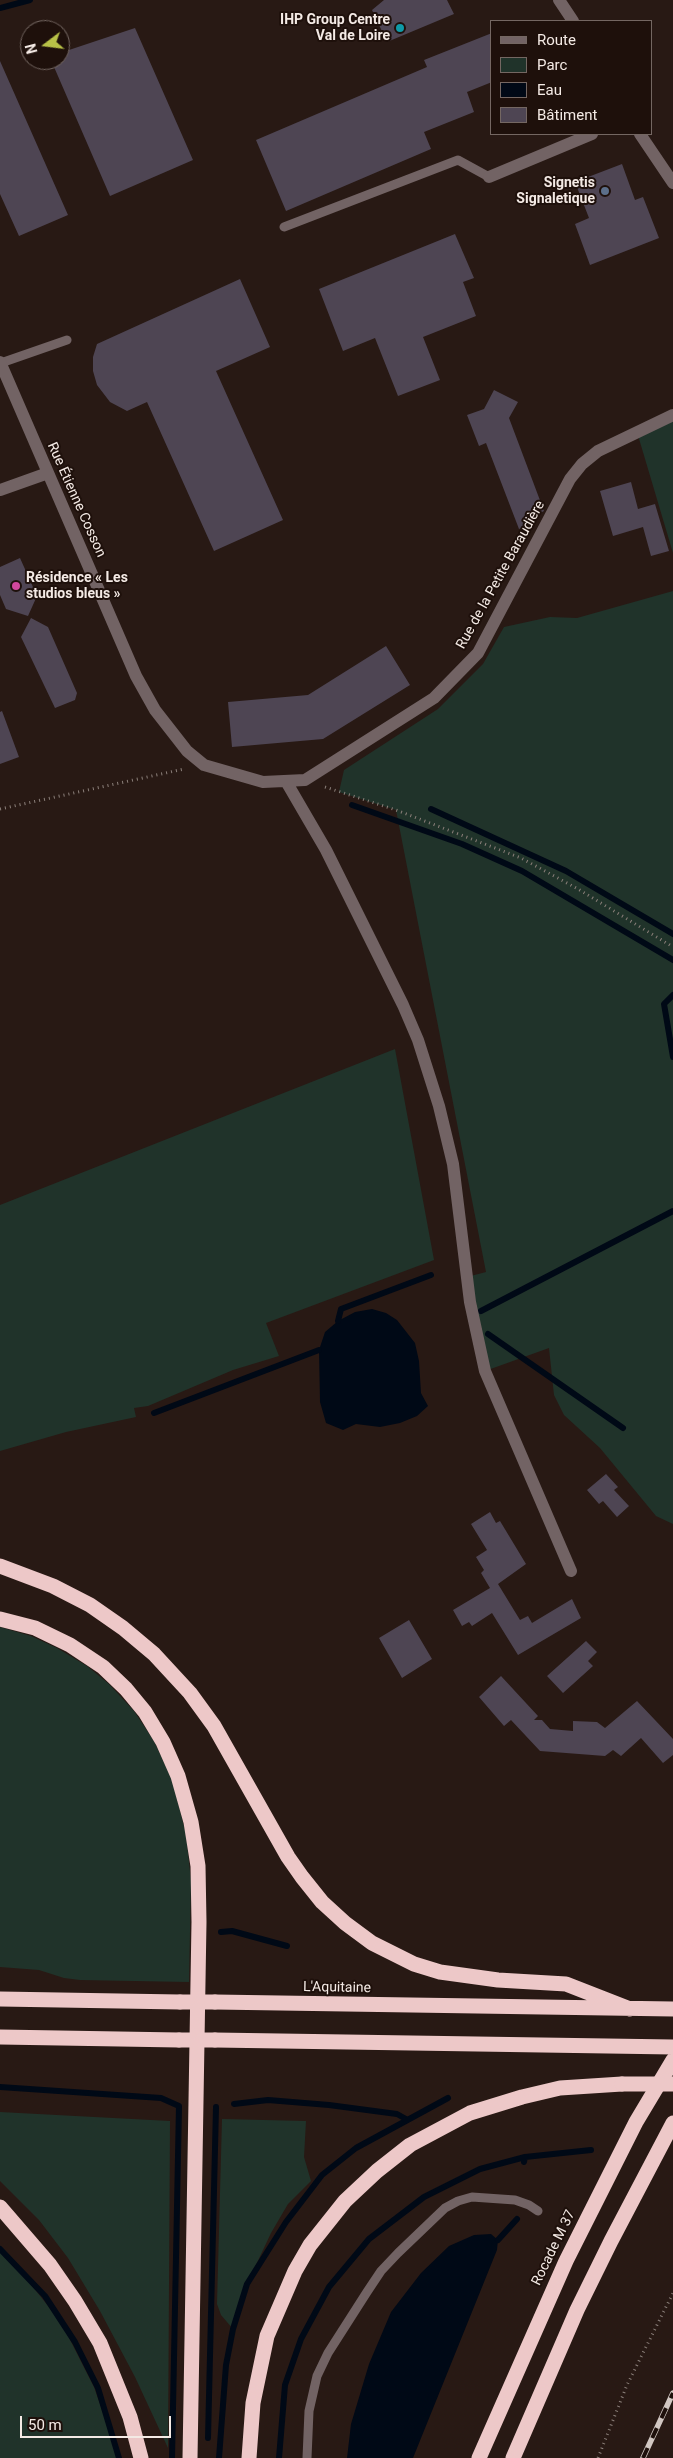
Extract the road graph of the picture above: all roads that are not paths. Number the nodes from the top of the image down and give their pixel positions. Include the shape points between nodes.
1 (560, 0) edge
2 (572, 20) edge
3 (590, 135) edge
4 (641, 135) edge
5 (488, 177) joint
6 (673, 183) edge
7 (284, 227) dead end
8 (67, 340) dead end
9 (0, 362) edge
10 (673, 415) edge
11 (48, 473) junction
12 (0, 490) edge
13 (187, 751) joint
14 (287, 782) junction
15 (0, 1566) edge
16 (571, 1571) dead end
17 (0, 1619) edge
18 (0, 1999) edge
19 (630, 2009) junction
20 (672, 2009) edge
21 (0, 2037) edge
22 (673, 2047) edge
23 (673, 2060) edge
24 (673, 2084) edge
25 (673, 2123) edge
26 (0, 2207) edge
27 (538, 2211) dead end
28 (141, 2458) edge
29 (190, 2458) edge
30 (248, 2458) edge
31 (307, 2458) edge
32 (479, 2458) edge
33 (513, 2458) edge

1 - 2 street
3 - 5 street
4 - 6 street
5 - 7 lane via 458,160
8 - 9 lane
9 - 11 street, Rue Étienne Cosson
10 - 14 street, Rue de la Petite Baraudière via 598,451 582,464 570,479 478,653 434,698 305,780
11 - 12 street
11 - 13 street, Rue Étienne Cosson via 136,676 155,710
13 - 14 street, Rue de la Petite Baraudière via 204,765 263,782
14 - 16 street via 326,850 418,1040 453,1164 470,1302 485,1371
15 - 19 highway via 54,1586 90,1605 154,1654 190,1693 214,1726 302,1878 345,1924 372,1943 414,1964 440,1972 566,1984
17 - 29 highway via 35,1628 70,1645 103,1667 126,1689 163,1742 178,1776 191,1822 198,1866 200,1922
18 - 19 highway, L'Aquitaine, bridge
19 - 20 highway, L'Aquitaine
21 - 22 highway, bridge
23 - 32 highway, Rocade M 37 via 636,2122 570,2252
24 - 30 highway, bridge via 560,2088 522,2097 470,2113 410,2145 376,2171 345,2200 310,2245 295,2271 267,2336 253,2403
25 - 33 highway via 610,2240
26 - 28 highway via 50,2265 95,2335 119,2386
27 - 31 lane via 515,2200 472,2197 458,2201 445,2208 392,2259 367,2292 317,2376 309,2411

